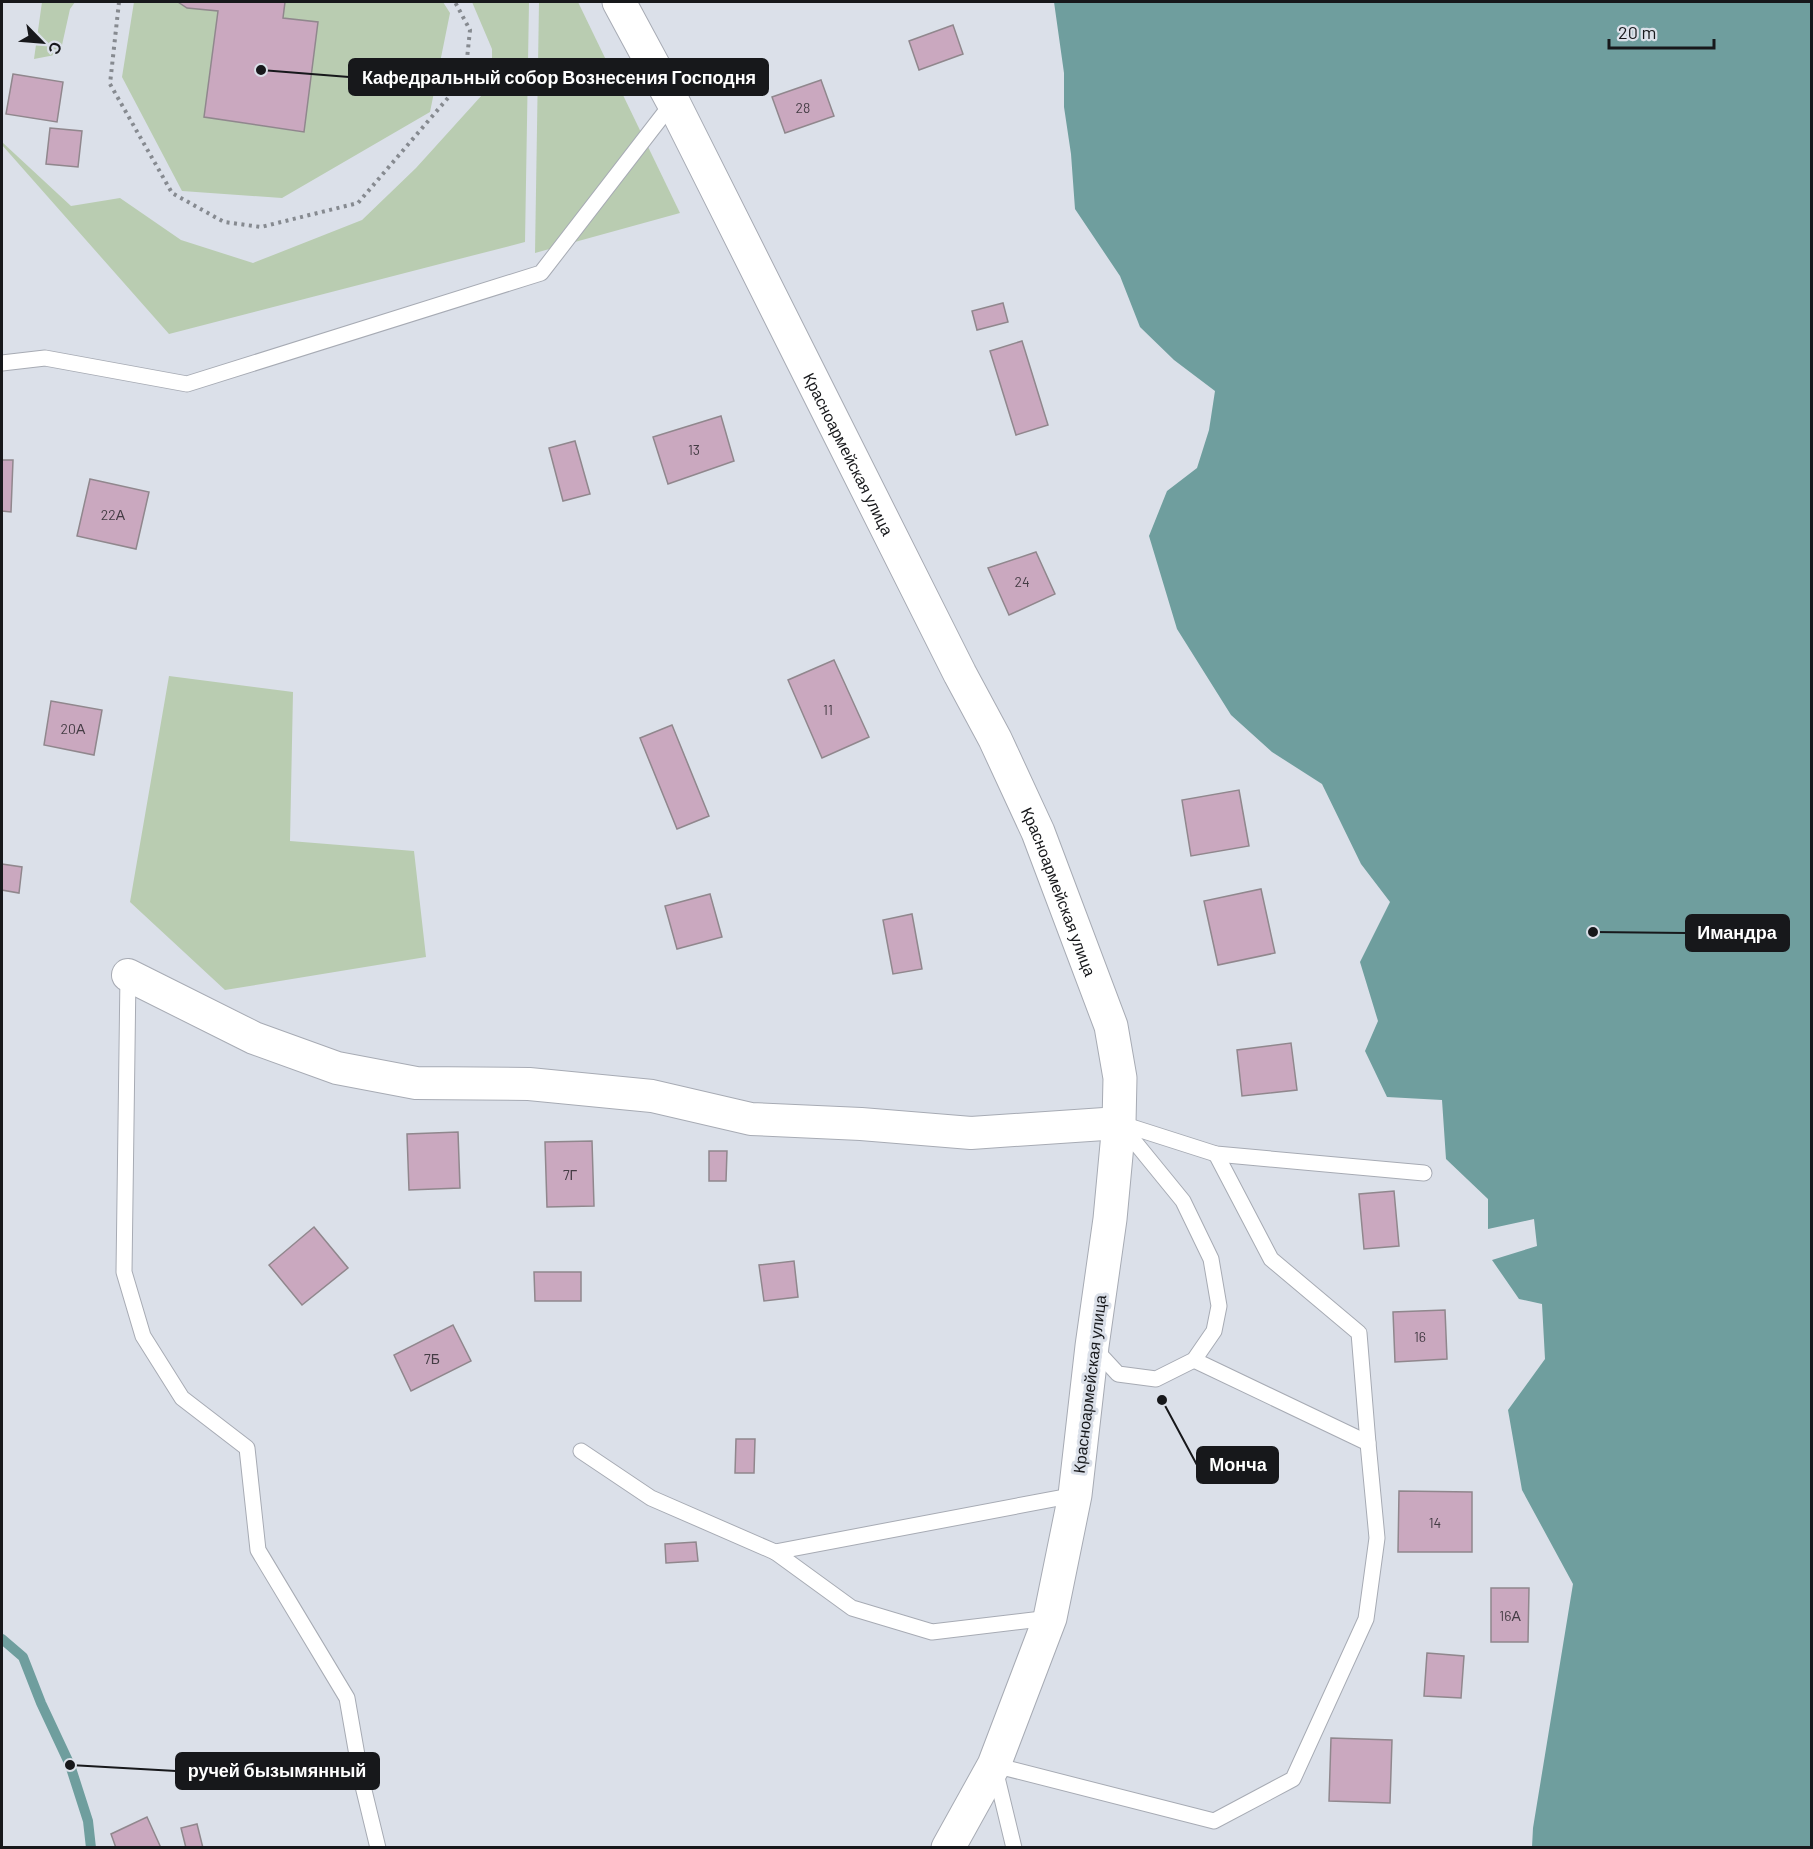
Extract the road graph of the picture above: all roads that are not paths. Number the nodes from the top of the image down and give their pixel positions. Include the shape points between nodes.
1 (619, 2) edge
2 (673, 102) junction
3 (2, 363) edge
4 (128, 975) joint
5 (1119, 1123) junction
6 (1216, 1154) junction
7 (1425, 1173) dead end
8 (1092, 1346) junction
9 (1194, 1360) junction
10 (1368, 1443) junction
11 (581, 1451) dead end
12 (1075, 1495) junction
13 (775, 1552) junction
14 (1050, 1618) junction
15 (994, 1765) junction
16 (378, 1848) edge
17 (948, 1848) edge
18 (1014, 1848) edge

1 - 2 street, Красноармейская улица
2 - 3 lane via 541,273 187,384 45,358
2 - 5 street, Красноармейская улица via 995,739 1038,832 1111,1026 1120,1078
4 - 5 street via 254,1038 337,1068 416,1083 529,1084 652,1096 751,1119 970,1133
4 - 16 lane via 124,1272 143,1336 182,1398 247,1448 258,1550 347,1698
5 - 6 lane
5 - 8 street, Красноармейская улица
5 - 9 lane via 1183,1201 1211,1258 1219,1306 1214,1331
6 - 7 lane
6 - 10 lane via 1271,1259 1359,1332
8 - 9 lane via 1118,1374 1156,1378
8 - 12 street, Красноармейская улица
9 - 10 lane
10 - 15 lane via 1377,1538 1366,1619 1293,1779 1214,1821
11 - 13 lane via 651,1498
12 - 13 lane
12 - 14 street, Красноармейская улица
13 - 14 lane via 852,1608 932,1632
14 - 15 street, Красноармейская улица
15 - 17 street, Красноармейская улица
15 - 18 lane

